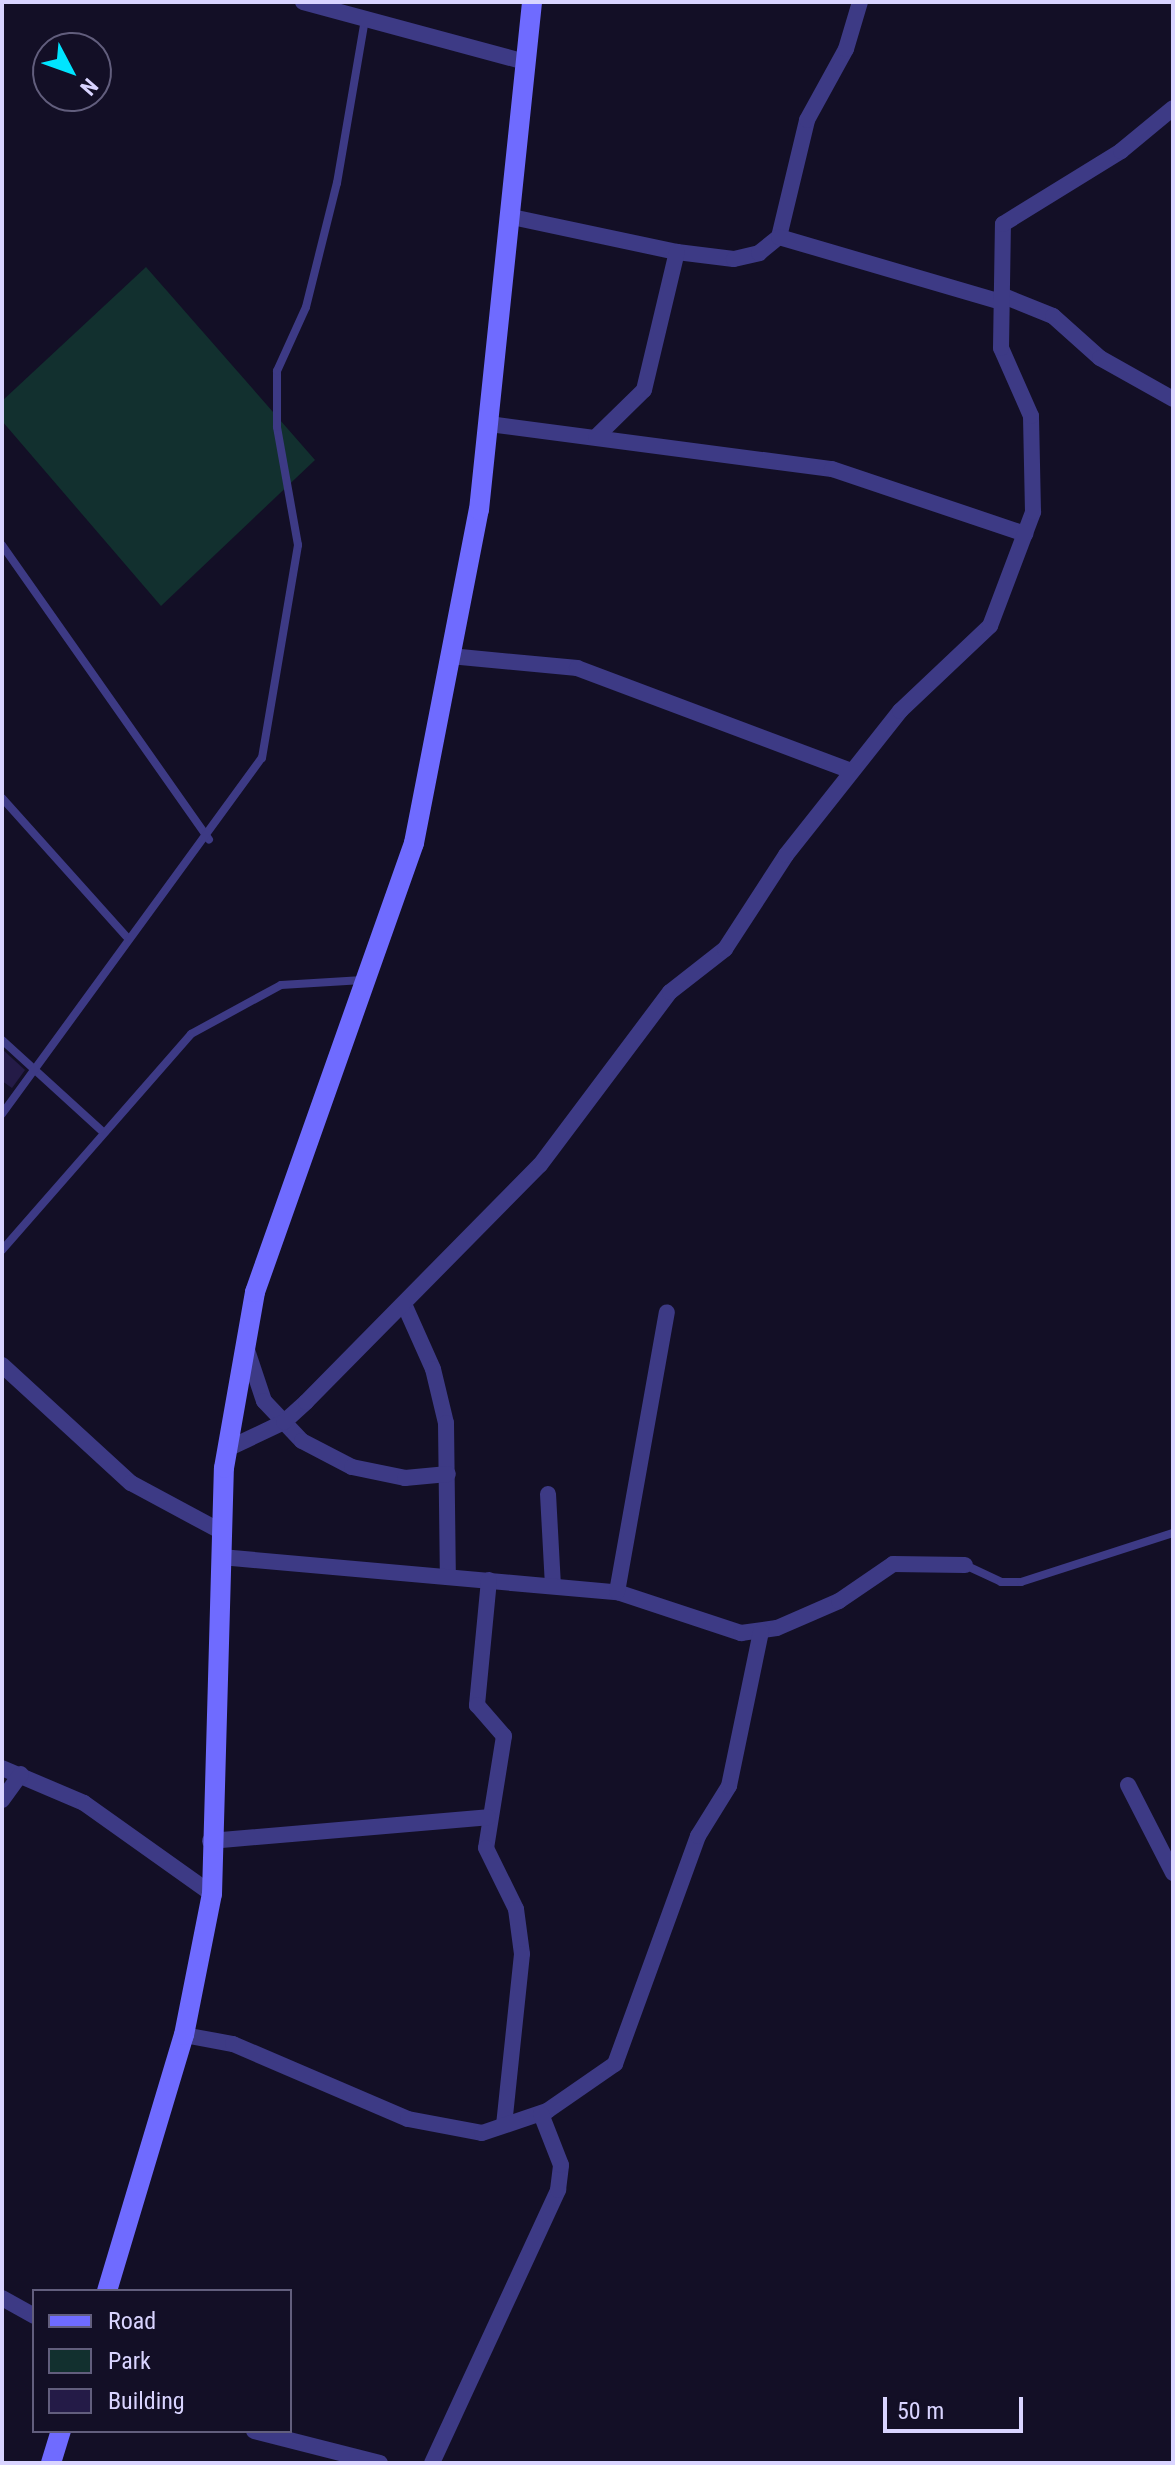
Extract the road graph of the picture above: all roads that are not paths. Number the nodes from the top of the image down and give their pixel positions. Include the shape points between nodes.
1 (303, 2) edge
2 (532, 2) edge
3 (860, 2) edge
4 (357, 11) edge
5 (525, 62) junction
6 (1173, 108) edge
7 (512, 217) junction
8 (779, 237) junction
9 (677, 252) junction
10 (1001, 298) junction
11 (1173, 399) edge
12 (489, 424) junction
13 (596, 437) junction
14 (1025, 534) junction
15 (2, 545) edge
16 (450, 656) junction
17 (851, 771) junction
18 (2, 798) edge
19 (209, 839) junction
20 (126, 936) junction
21 (363, 980) junction
22 (2, 1040) edge
23 (39, 1070) junction
24 (2, 1114) edge
25 (101, 1130) junction
26 (2, 1250) edge
27 (404, 1304) junction
28 (667, 1312) dead end
29 (246, 1346) junction
30 (2, 1365) edge
31 (284, 1422) junction
32 (227, 1449) junction
33 (448, 1474) junction
34 (548, 1494) dead end
35 (222, 1532) junction
36 (1173, 1533) edge
37 (221, 1557) junction
38 (965, 1565) joint
39 (448, 1577) junction
40 (489, 1580) junction
41 (553, 1586) junction
42 (617, 1592) junction
43 (761, 1631) junction
44 (2, 1768) edge
45 (21, 1774) junction
46 (1128, 1785) dead end
47 (2, 1800) edge
48 (488, 1817) junction
49 (210, 1841) junction
50 (1173, 1873) edge
51 (212, 1894) junction
52 (184, 2035) junction
53 (541, 2114) junction
54 (504, 2125) junction
55 (108, 2289) edge
56 (2, 2298) edge
57 (32, 2315) edge
58 (60, 2433) edge
59 (262, 2433) edge
60 (51, 2463) edge
61 (380, 2463) edge
62 (432, 2463) edge

1 - 4 street
2 - 5 main road
3 - 8 street via 846,49 807,120
4 - 5 street
4 - 19 lane via 337,183 306,307 275,383 298,545 267,740
5 - 7 main road
6 - 10 street via 1121,151 1003,224
7 - 9 street
7 - 12 main road
8 - 9 street via 745,259
8 - 10 street
9 - 13 street via 644,390
10 - 11 street via 1053,316 1100,358
10 - 14 street via 1005,367 1031,416 1033,512
12 - 13 street
12 - 16 main road
13 - 14 street via 832,469
14 - 17 street via 990,626 900,711
15 - 19 lane
16 - 17 street via 577,668
16 - 21 main road via 414,843
17 - 27 street via 725,949 670,992 540,1165
18 - 20 lane
19 - 20 lane
20 - 23 lane
21 - 25 lane via 281,985 231,1006 171,1052
21 - 29 main road via 304,1136
22 - 23 lane
23 - 24 lane
23 - 25 lane
25 - 26 lane
27 - 31 street
27 - 33 street via 433,1369
28 - 42 street
29 - 31 street via 259,1391
29 - 32 main road
30 - 35 street via 131,1483
31 - 32 street
31 - 33 street via 352,1467 405,1478
32 - 35 main road
33 - 39 street
34 - 41 street
35 - 37 main road
36 - 38 lane via 1021,1582 1001,1582
37 - 39 street
37 - 49 main road
38 - 43 street via 893,1564 839,1601
39 - 40 street
40 - 41 street
40 - 48 street via 477,1705 504,1736
41 - 42 street
42 - 43 street via 725,1630
43 - 53 street via 729,1786 698,1836 622,2056
44 - 45 street
45 - 47 street
45 - 51 street via 84,1803
46 - 50 street
48 - 49 street
48 - 54 street via 486,1848 521,1926 516,2060
49 - 51 main road
51 - 52 main road
52 - 54 street via 248,2049 408,2119 482,2133
52 - 55 main road
53 - 54 street
53 - 62 street via 561,2165 558,2190
56 - 57 street
58 - 60 main road
59 - 61 street

